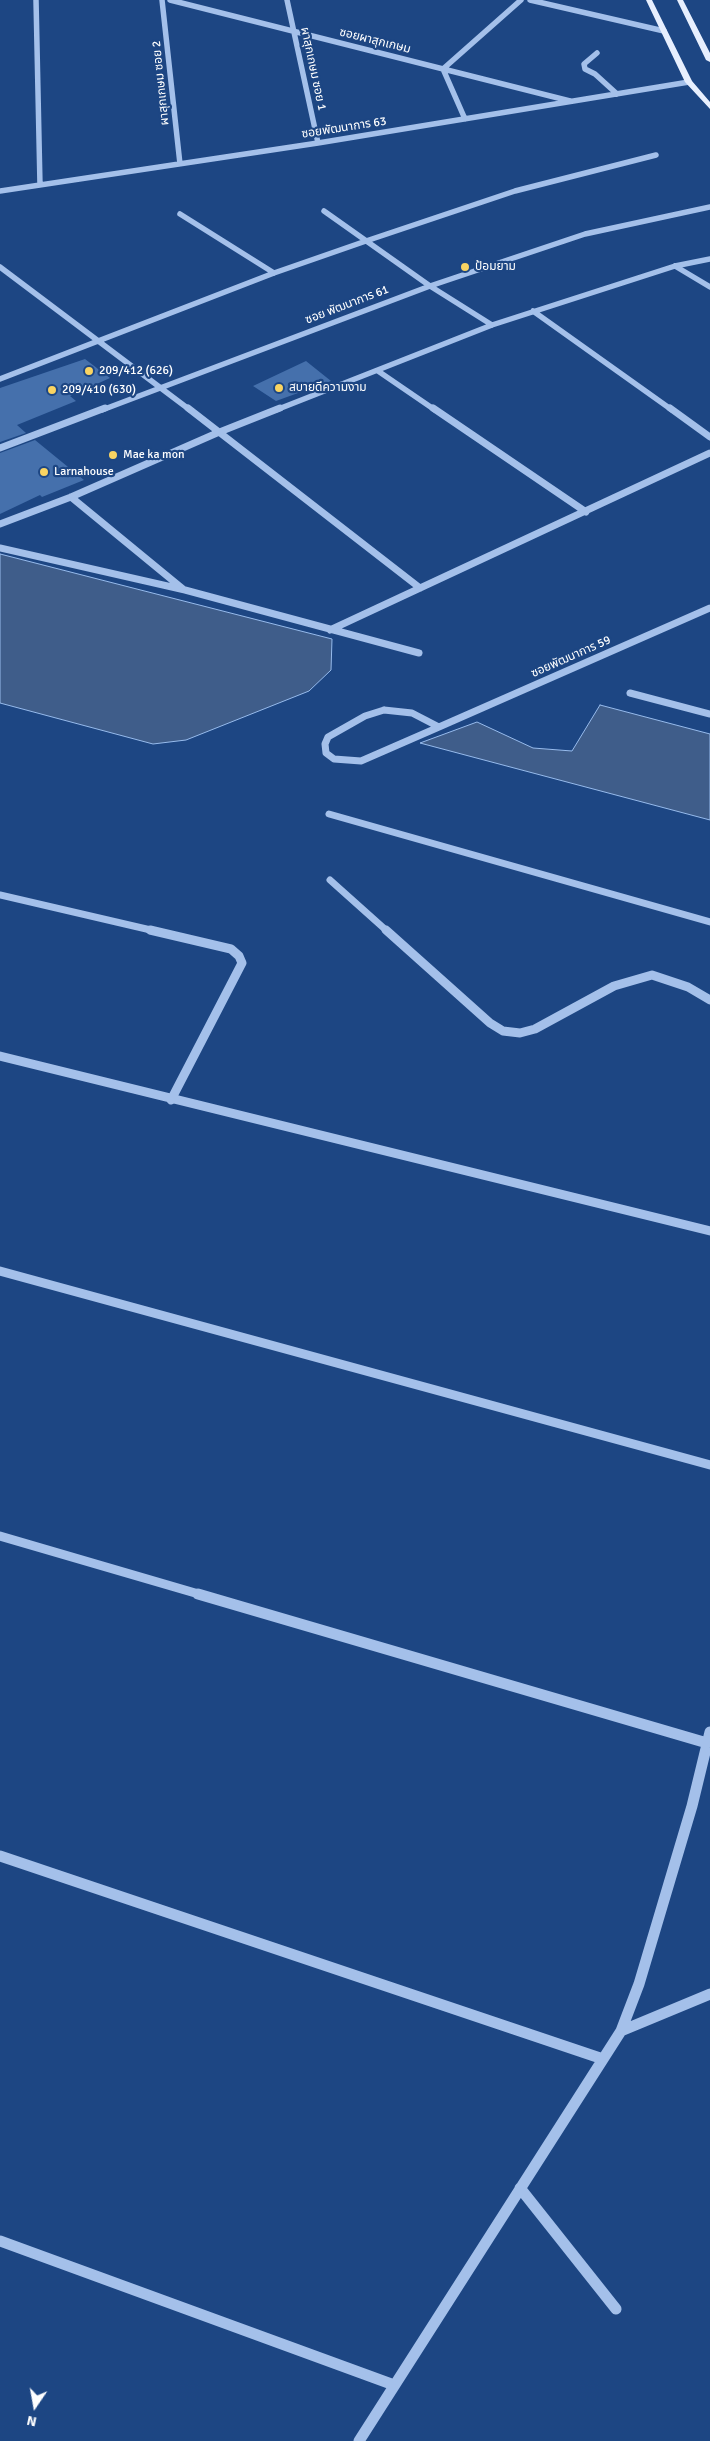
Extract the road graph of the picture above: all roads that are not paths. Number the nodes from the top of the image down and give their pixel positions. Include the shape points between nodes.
1 (36, 0) edge
2 (162, 0) edge
3 (170, 0) edge
4 (287, 0) edge
5 (522, 0) edge
6 (530, 0) edge
7 (649, 0) edge
8 (680, 0) edge
9 (295, 31) junction
10 (664, 31) junction
11 (597, 53) dead end
12 (710, 60) edge
13 (443, 69) junction
14 (690, 82) junction
15 (617, 94) junction
16 (575, 102) junction
17 (710, 107) edge
18 (465, 119) junction
19 (318, 143) junction
20 (656, 155) dead end
21 (180, 164) junction
22 (40, 185) junction
23 (0, 191) edge
24 (710, 207) edge
25 (324, 212) dead end
26 (180, 214) dead end
27 (366, 241) junction
28 (710, 259) edge
29 (675, 266) junction
30 (0, 267) edge
31 (274, 273) junction
32 (430, 286) junction
33 (710, 287) edge
34 (533, 311) junction
35 (492, 325) junction
36 (101, 341) junction
37 (378, 371) junction
38 (0, 379) edge
39 (159, 388) junction
40 (217, 433) junction
41 (710, 436) edge
42 (0, 448) edge
43 (710, 453) edge
44 (71, 497) junction
45 (586, 512) junction
46 (0, 524) edge
47 (0, 548) edge
48 (420, 588) junction
49 (185, 590) junction
50 (710, 608) edge
51 (330, 630) junction
52 (419, 653) dead end
53 (630, 693) dead end
54 (710, 714) edge
55 (440, 727) junction
56 (329, 814) dead end
57 (330, 880) dead end
58 (0, 895) edge
59 (710, 922) edge
60 (710, 1000) edge
61 (0, 1056) edge
62 (171, 1100) junction
63 (710, 1231) edge
64 (0, 1271) edge
65 (710, 1465) edge
66 (0, 1536) edge
67 (709, 1738) edge
68 (0, 1856) edge
69 (710, 1994) edge
70 (621, 2031) junction
71 (603, 2059) junction
72 (520, 2188) junction
73 (0, 2241) edge
74 (616, 2309) dead end
75 (394, 2385) junction
76 (359, 2441) edge

1 - 22 street
2 - 21 street, ผาสุกเกษม ซอย 2
3 - 9 street, ซอยผาสุกเกษม
4 - 9 street, ผาสุกเกษม ซอย 1
5 - 13 street
6 - 10 street
7 - 10 main road
8 - 12 main road
9 - 13 street, ซอยผาสุกเกษม
9 - 19 street, ผาสุกเกษม ซอย 1
10 - 14 main road
11 - 15 street via 584,64 585,69
13 - 16 street, ซอยผาสุกเกษม
13 - 18 street
14 - 15 street, ซอยพัฒนาการ 63
14 - 17 main road
15 - 16 street, ซอยพัฒนาการ 63
16 - 18 street, ซอยพัฒนาการ 63
18 - 19 street, ซอยพัฒนาการ 63
19 - 21 street, ซอยพัฒนาการ 63
20 - 27 street via 515,190
21 - 22 street, ซอยพัฒนาการ 63
22 - 23 street, ซอยพัฒนาการ 63
24 - 32 street, ซอย พัฒนาการ 61 via 585,234
25 - 27 street
26 - 31 street
27 - 31 street
27 - 32 street
28 - 29 street
29 - 33 street
29 - 34 street
30 - 36 street
31 - 36 street
32 - 35 street
32 - 39 street, ซอย พัฒนาการ 61
34 - 35 street
34 - 41 street
35 - 37 street
36 - 38 street
36 - 39 street
37 - 40 street
37 - 45 street
39 - 40 street
39 - 42 street, ซอย พัฒนาการ 61
40 - 44 street
40 - 48 street
43 - 45 street
44 - 46 street
44 - 49 street
45 - 48 street
47 - 49 street
48 - 51 street
49 - 51 street
50 - 55 street, ซอยพัฒนาการ 59
51 - 52 street
53 - 54 street
55 - 55 street, ซอยพัฒนาการ 59 via 362,762 334,759 326,753 328,737 365,716 384,710 412,713
56 - 59 street
57 - 60 street via 490,1023 503,1031 520,1033 535,1029 614,986 652,975 688,987
58 - 62 street via 216,945 231,949 239,956 242,962 240,970
61 - 62 street
62 - 63 street
64 - 65 street
66 - 67 street
67 - 70 street via 642,1974
68 - 71 street
69 - 70 street
70 - 71 street
71 - 72 street
72 - 74 street
72 - 75 street
73 - 75 street
75 - 76 street

